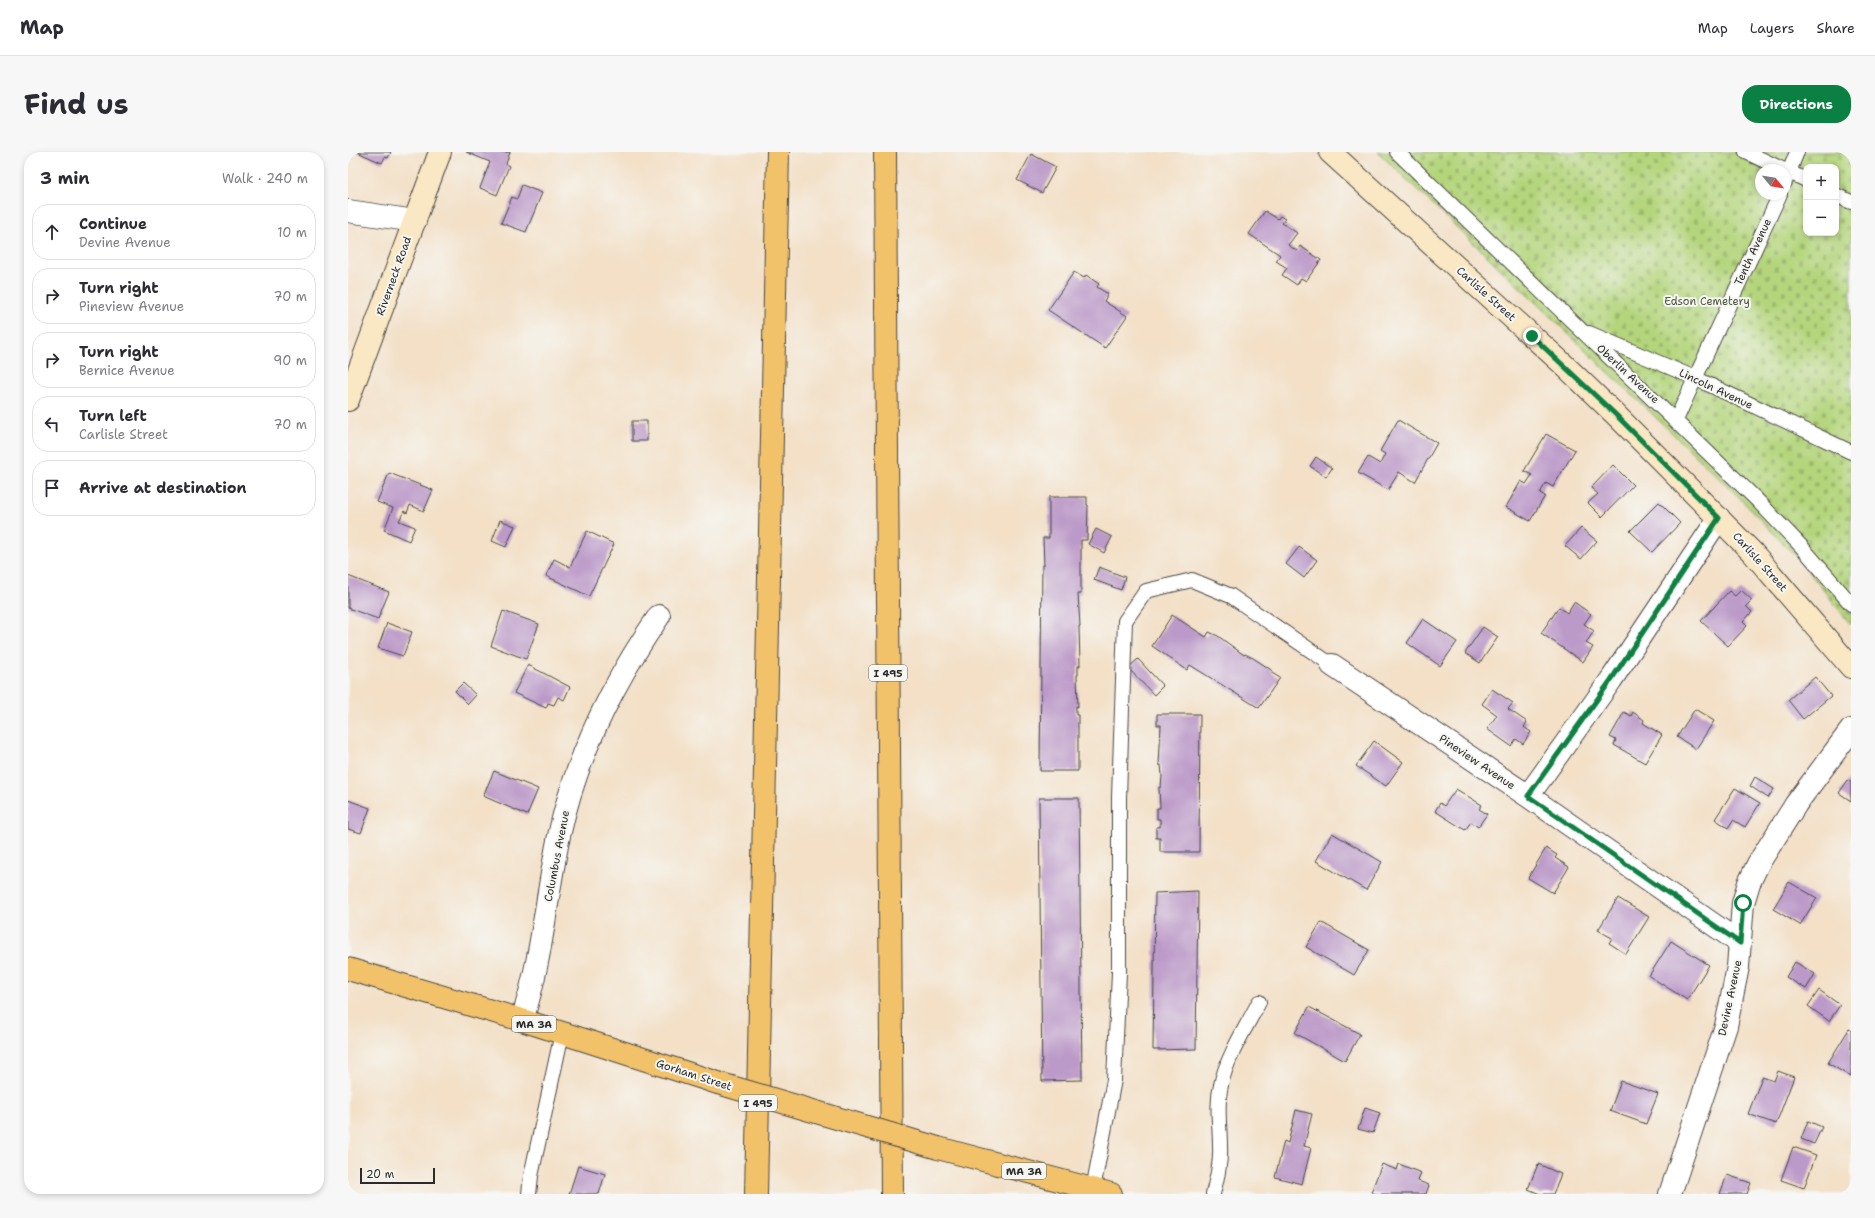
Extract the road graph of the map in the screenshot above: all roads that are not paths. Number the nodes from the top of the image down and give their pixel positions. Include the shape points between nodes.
1 (440, 152) edge
2 (778, 152) edge
3 (885, 152) edge
4 (1330, 152) edge
5 (1397, 152) edge
6 (1746, 152) edge
7 (1797, 152) edge
8 (1768, 164) edge
9 (1791, 164) edge
10 (1791, 176) edge
11 (1803, 179) edge
12 (1839, 196) edge
13 (1777, 200) edge
14 (1851, 202) edge
15 (348, 211) edge
16 (415, 221) junction
17 (1580, 329) junction
18 (1695, 378) junction
19 (348, 400) edge
20 (1676, 420) junction
21 (1851, 452) edge
22 (1719, 518) junction
23 (1851, 604) edge
24 (659, 616) dead end
25 (1332, 665) joint
26 (1851, 667) edge
27 (1851, 730) edge
28 (1528, 796) junction
29 (1740, 943) junction
30 (348, 969) edge
31 (1260, 1002) dead end
32 (522, 1020) junction
33 (562, 1033) junction
34 (1102, 1191) edge
35 (529, 1194) edge
36 (756, 1194) edge
37 (892, 1194) edge
38 (1212, 1194) edge
39 (1670, 1194) edge

1 - 16 street, Riverneck Road
2 - 36 main road, I 495
3 - 37 main road, I 495
4 - 22 street, Carlisle Street via 1563,364
5 - 17 lane, Oberlin Avenue
6 - 8 lane
7 - 9 lane
10 - 11 lane
12 - 14 lane
13 - 18 lane, Tenth Avenue
15 - 16 street
16 - 19 street, Riverneck Road
17 - 18 lane, Lincoln Avenue
17 - 20 lane, Oberlin Avenue
18 - 20 lane, Tenth Avenue
18 - 21 lane, Lincoln Avenue
20 - 23 lane, Oberlin Avenue via 1801,546
22 - 26 street, Carlisle Street via 1774,576
22 - 28 street via 1611,680
24 - 32 street, Columbus Avenue via 626,668 590,741 576,779 559,835 536,976
25 - 28 street, Pineview Avenue
25 - 34 lane via 1231,596 1192,580 1146,591 1124,621 1119,797 1119,973 1114,1080
27 - 29 street, Devine Avenue via 1796,804 1758,864 1743,903
28 - 29 street, Pineview Avenue
29 - 39 street, Devine Avenue via 1737,974 1726,1026
30 - 32 main road, Gorham Street / MA 3A
31 - 38 lane via 1226,1068 1221,1086 1218,1105 1219,1168
32 - 33 main road, Gorham Street / MA 3A
33 - 34 main road, Gorham Street / MA 3A, bridge via 718,1083 938,1148
33 - 35 lane via 530,1176

